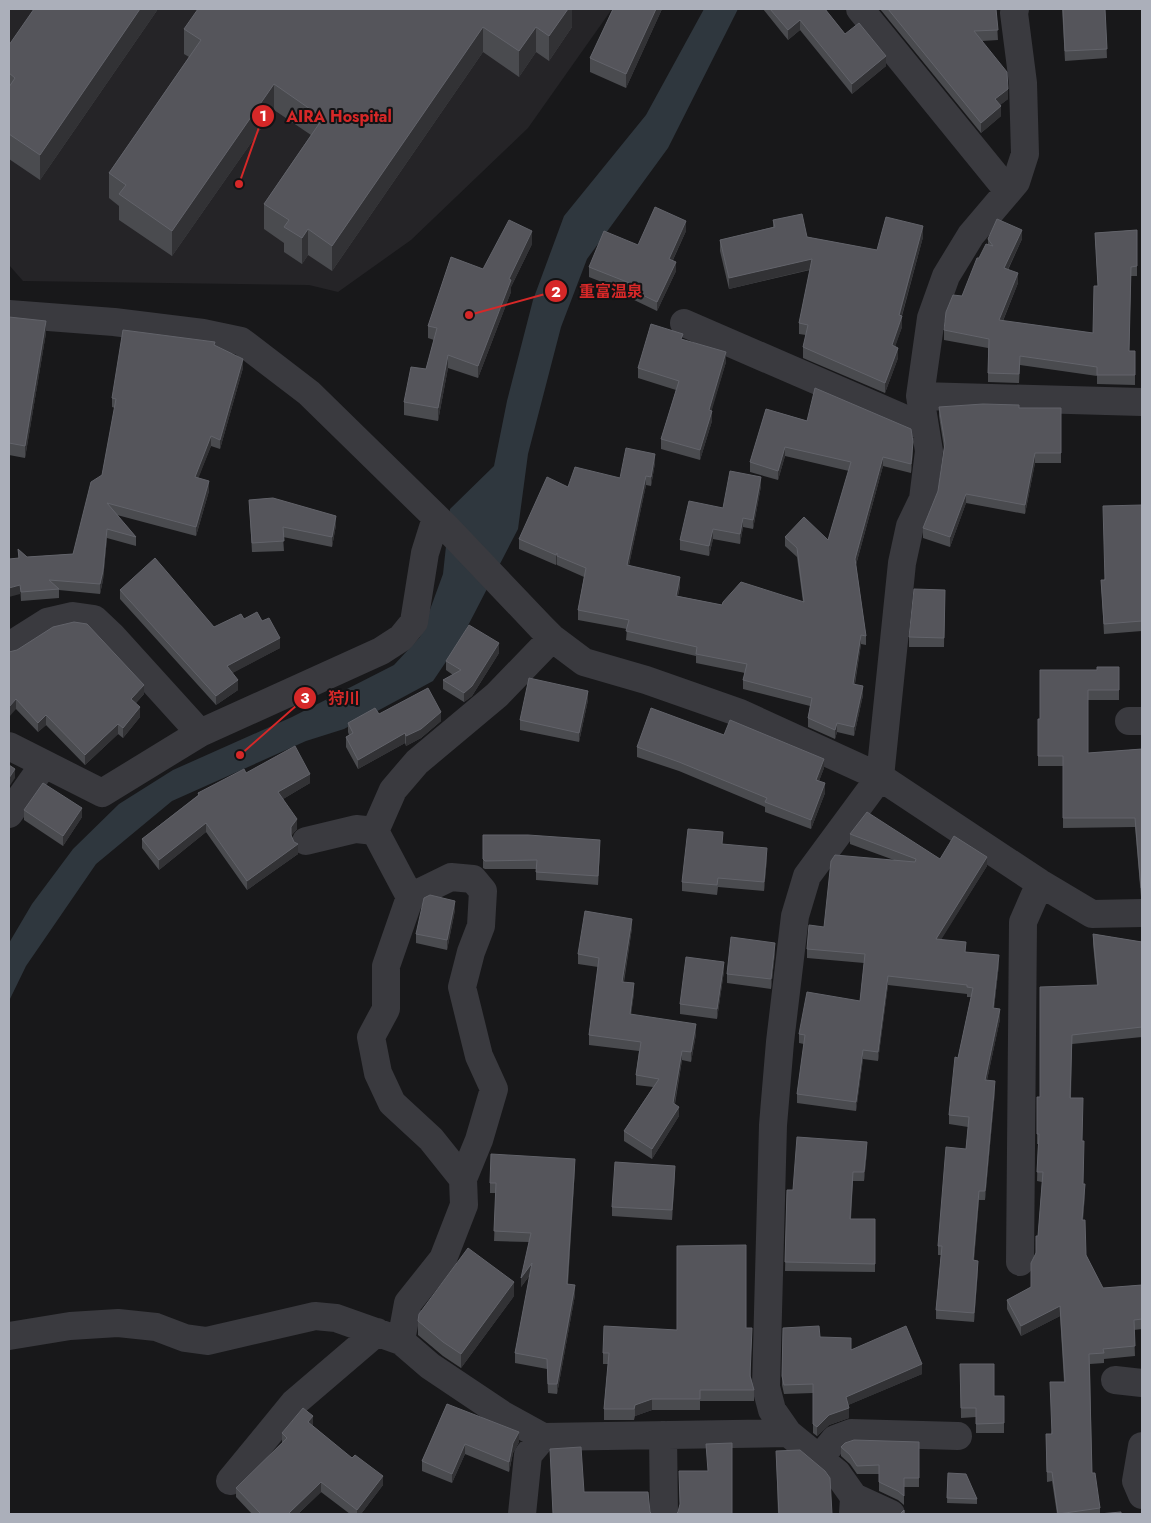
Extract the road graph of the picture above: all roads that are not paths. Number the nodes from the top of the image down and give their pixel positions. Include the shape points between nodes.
1 (860, 9) edge
2 (1015, 9) edge
3 (1008, 191) junction
4 (9, 314) edge
5 (684, 323) dead end
6 (920, 396) junction
7 (1142, 402) edge
8 (924, 427) junction
9 (440, 522) junction
10 (552, 638) junction
11 (9, 646) edge
12 (200, 733) junction
13 (9, 746) edge
14 (44, 764) junction
15 (880, 777) junction
16 (9, 814) edge
17 (375, 831) junction
18 (306, 841) dead end
19 (1040, 883) junction
20 (410, 897) junction
21 (1142, 914) edge
22 (463, 1179) junction
23 (1020, 1262) dead end
24 (9, 1336) edge
25 (389, 1336) junction
26 (1115, 1380) dead end
27 (1142, 1383) edge
28 (788, 1433) junction
29 (663, 1434) junction
30 (958, 1436) dead end
31 (543, 1437) junction
32 (1142, 1446) edge
33 (819, 1458) junction
34 (230, 1481) dead end
35 (1142, 1495) edge
36 (853, 1506) edge
37 (522, 1514) edge
38 (664, 1514) edge
39 (891, 1514) edge

1 - 3 street
2 - 3 street via 1023,83 1025,154 1016,182
3 - 6 street via 971,235 946,276 931,318
4 - 9 street via 141,325 241,341 309,393
5 - 8 street
6 - 7 street
6 - 8 street
8 - 15 street via 929,451 923,499 910,526 902,563
9 - 10 street
9 - 12 street via 425,553 414,622 402,638 381,651
10 - 15 street via 584,662 740,713
10 - 17 street via 497,695 417,762 393,790
11 - 12 street via 47,622 73,616 94,619
12 - 14 street via 102,793
13 - 14 street
14 - 16 street
15 - 19 street
15 - 28 street via 807,876 795,916 773,1125 766,1387 772,1410
17 - 18 street via 356,829
17 - 20 street
19 - 21 street via 1092,914
19 - 23 street via 1023,922
20 - 22 street via 386,966 386,1009 371,1037 378,1073 392,1103 432,1139
20 - 22 street via 451,877 473,879 483,891 481,926 470,952 462,987 479,1056 494,1089
22 - 25 street via 464,1205 443,1258 408,1303
24 - 25 street via 70,1326 118,1323 156,1327 206,1342 315,1316 336,1318
25 - 31 street via 503,1415
25 - 34 street via 294,1402
26 - 27 street
28 - 29 street
28 - 33 street
29 - 31 street
29 - 38 street
30 - 33 street via 851,1433 835,1439
31 - 37 street via 528,1455
32 - 35 street via 1136,1482
33 - 36 street via 837,1473
36 - 39 street

